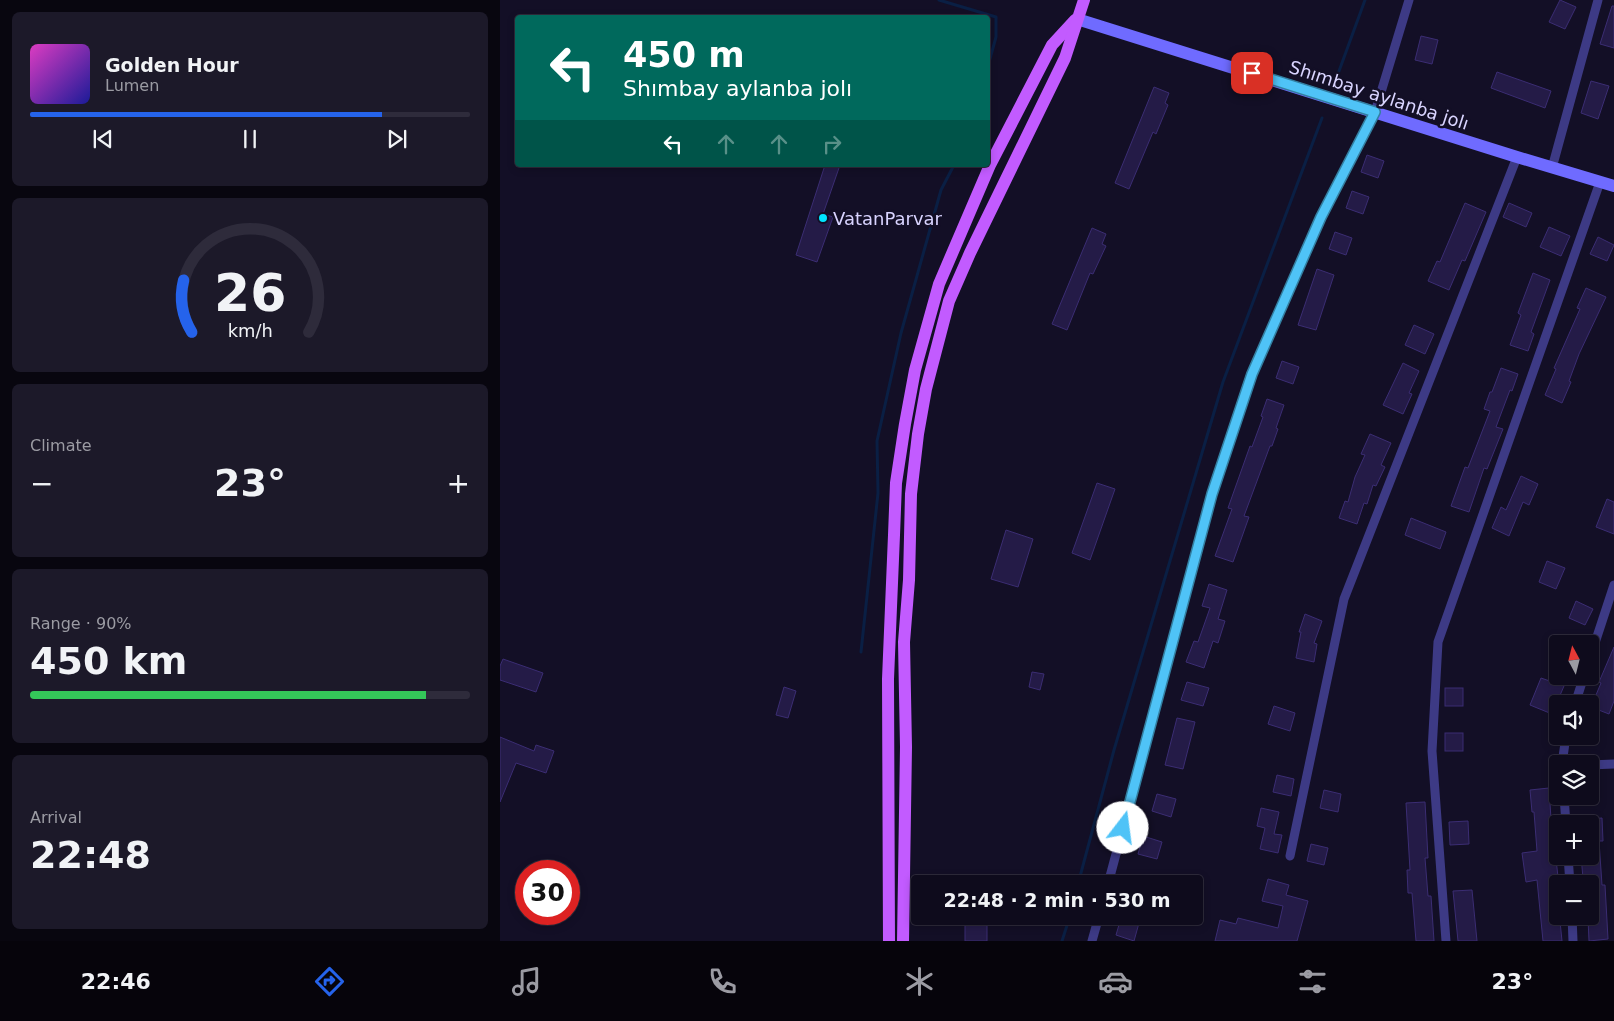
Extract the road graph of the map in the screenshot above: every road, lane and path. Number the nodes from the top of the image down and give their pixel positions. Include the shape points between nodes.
1 (1084, 0) edge
2 (1410, 0) edge
3 (1598, 0) edge
4 (1077, 19) junction
5 (1375, 112) junction
6 (1517, 157) junction
7 (990, 165) edge
8 (989, 167) edge
9 (1552, 168) junction
10 (1600, 182) junction
11 (1614, 186) edge
12 (1614, 584) edge
13 (1597, 635) edge
14 (1614, 764) edge
15 (1599, 765) edge
16 (1290, 856) dead end
17 (1110, 875) edge
18 (1096, 925) edge
19 (1572, 925) edge
20 (889, 941) edge
21 (902, 941) edge
22 (1092, 941) edge
23 (1446, 941) edge
24 (1573, 941) edge

1 - 4 main road
2 - 5 street
3 - 9 street
4 - 5 main road, Shımbay aylanba jolı
4 - 7 main road via 1052,46
4 - 21 main road via 1065,58 949,301 926,389 911,494 904,642 906,747
5 - 6 main road, Shımbay aylanba jolı
5 - 17 street via 1321,217 1252,374 1212,494
6 - 9 main road, Shımbay aylanba jolı
6 - 16 street via 1344,599
8 - 20 main road via 939,284 915,370 896,483 888,679
9 - 10 main road, Shımbay aylanba jolı
10 - 11 main road, Shımbay aylanba jolı
10 - 23 street via 1438,642 1432,751
12 - 13 street
14 - 15 street
18 - 22 street
19 - 24 street

